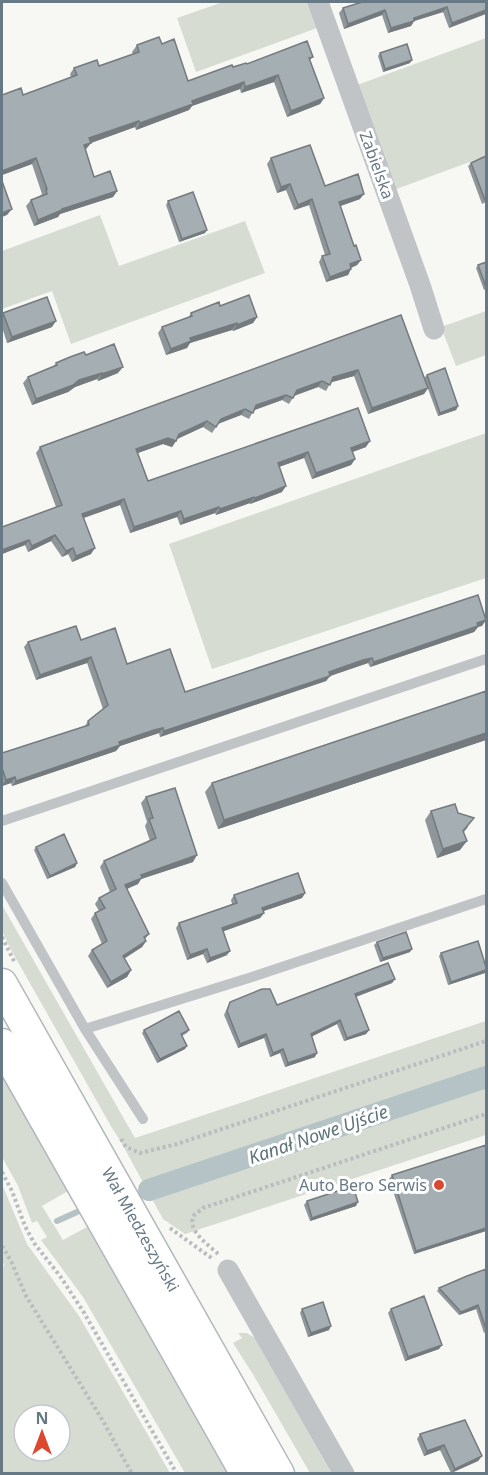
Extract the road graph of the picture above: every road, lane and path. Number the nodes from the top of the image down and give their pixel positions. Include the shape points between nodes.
1 (318, 2) edge
2 (434, 329) dead end
3 (486, 659) edge
4 (2, 821) edge
5 (2, 883) edge
6 (486, 899) edge
7 (2, 937) edge
8 (9, 974) edge
9 (84, 1029) junction
10 (486, 1041) edge
11 (2, 1044) edge
12 (486, 1114) edge
13 (143, 1119) dead end
14 (117, 1133) dead end
15 (2, 1172) edge
16 (161, 1222) dead end
17 (2, 1246) edge
18 (228, 1270) junction
19 (132, 1473) edge
20 (177, 1473) edge
21 (246, 1473) edge
22 (279, 1473) edge
23 (344, 1473) edge

1 - 2 street, Zabielska
3 - 4 lane
5 - 9 lane
6 - 9 lane
7 - 8 path
8 - 22 main road, Wał Miedzeszyński
9 - 13 lane
10 - 14 path via 177,1144 140,1153 126,1147
11 - 21 main road, Wał Miedzeszyński
12 - 18 path via 203,1208 192,1224 229,1263
15 - 20 path via 34,1243 83,1311
16 - 18 path
17 - 19 path via 26,1296
18 - 23 street

